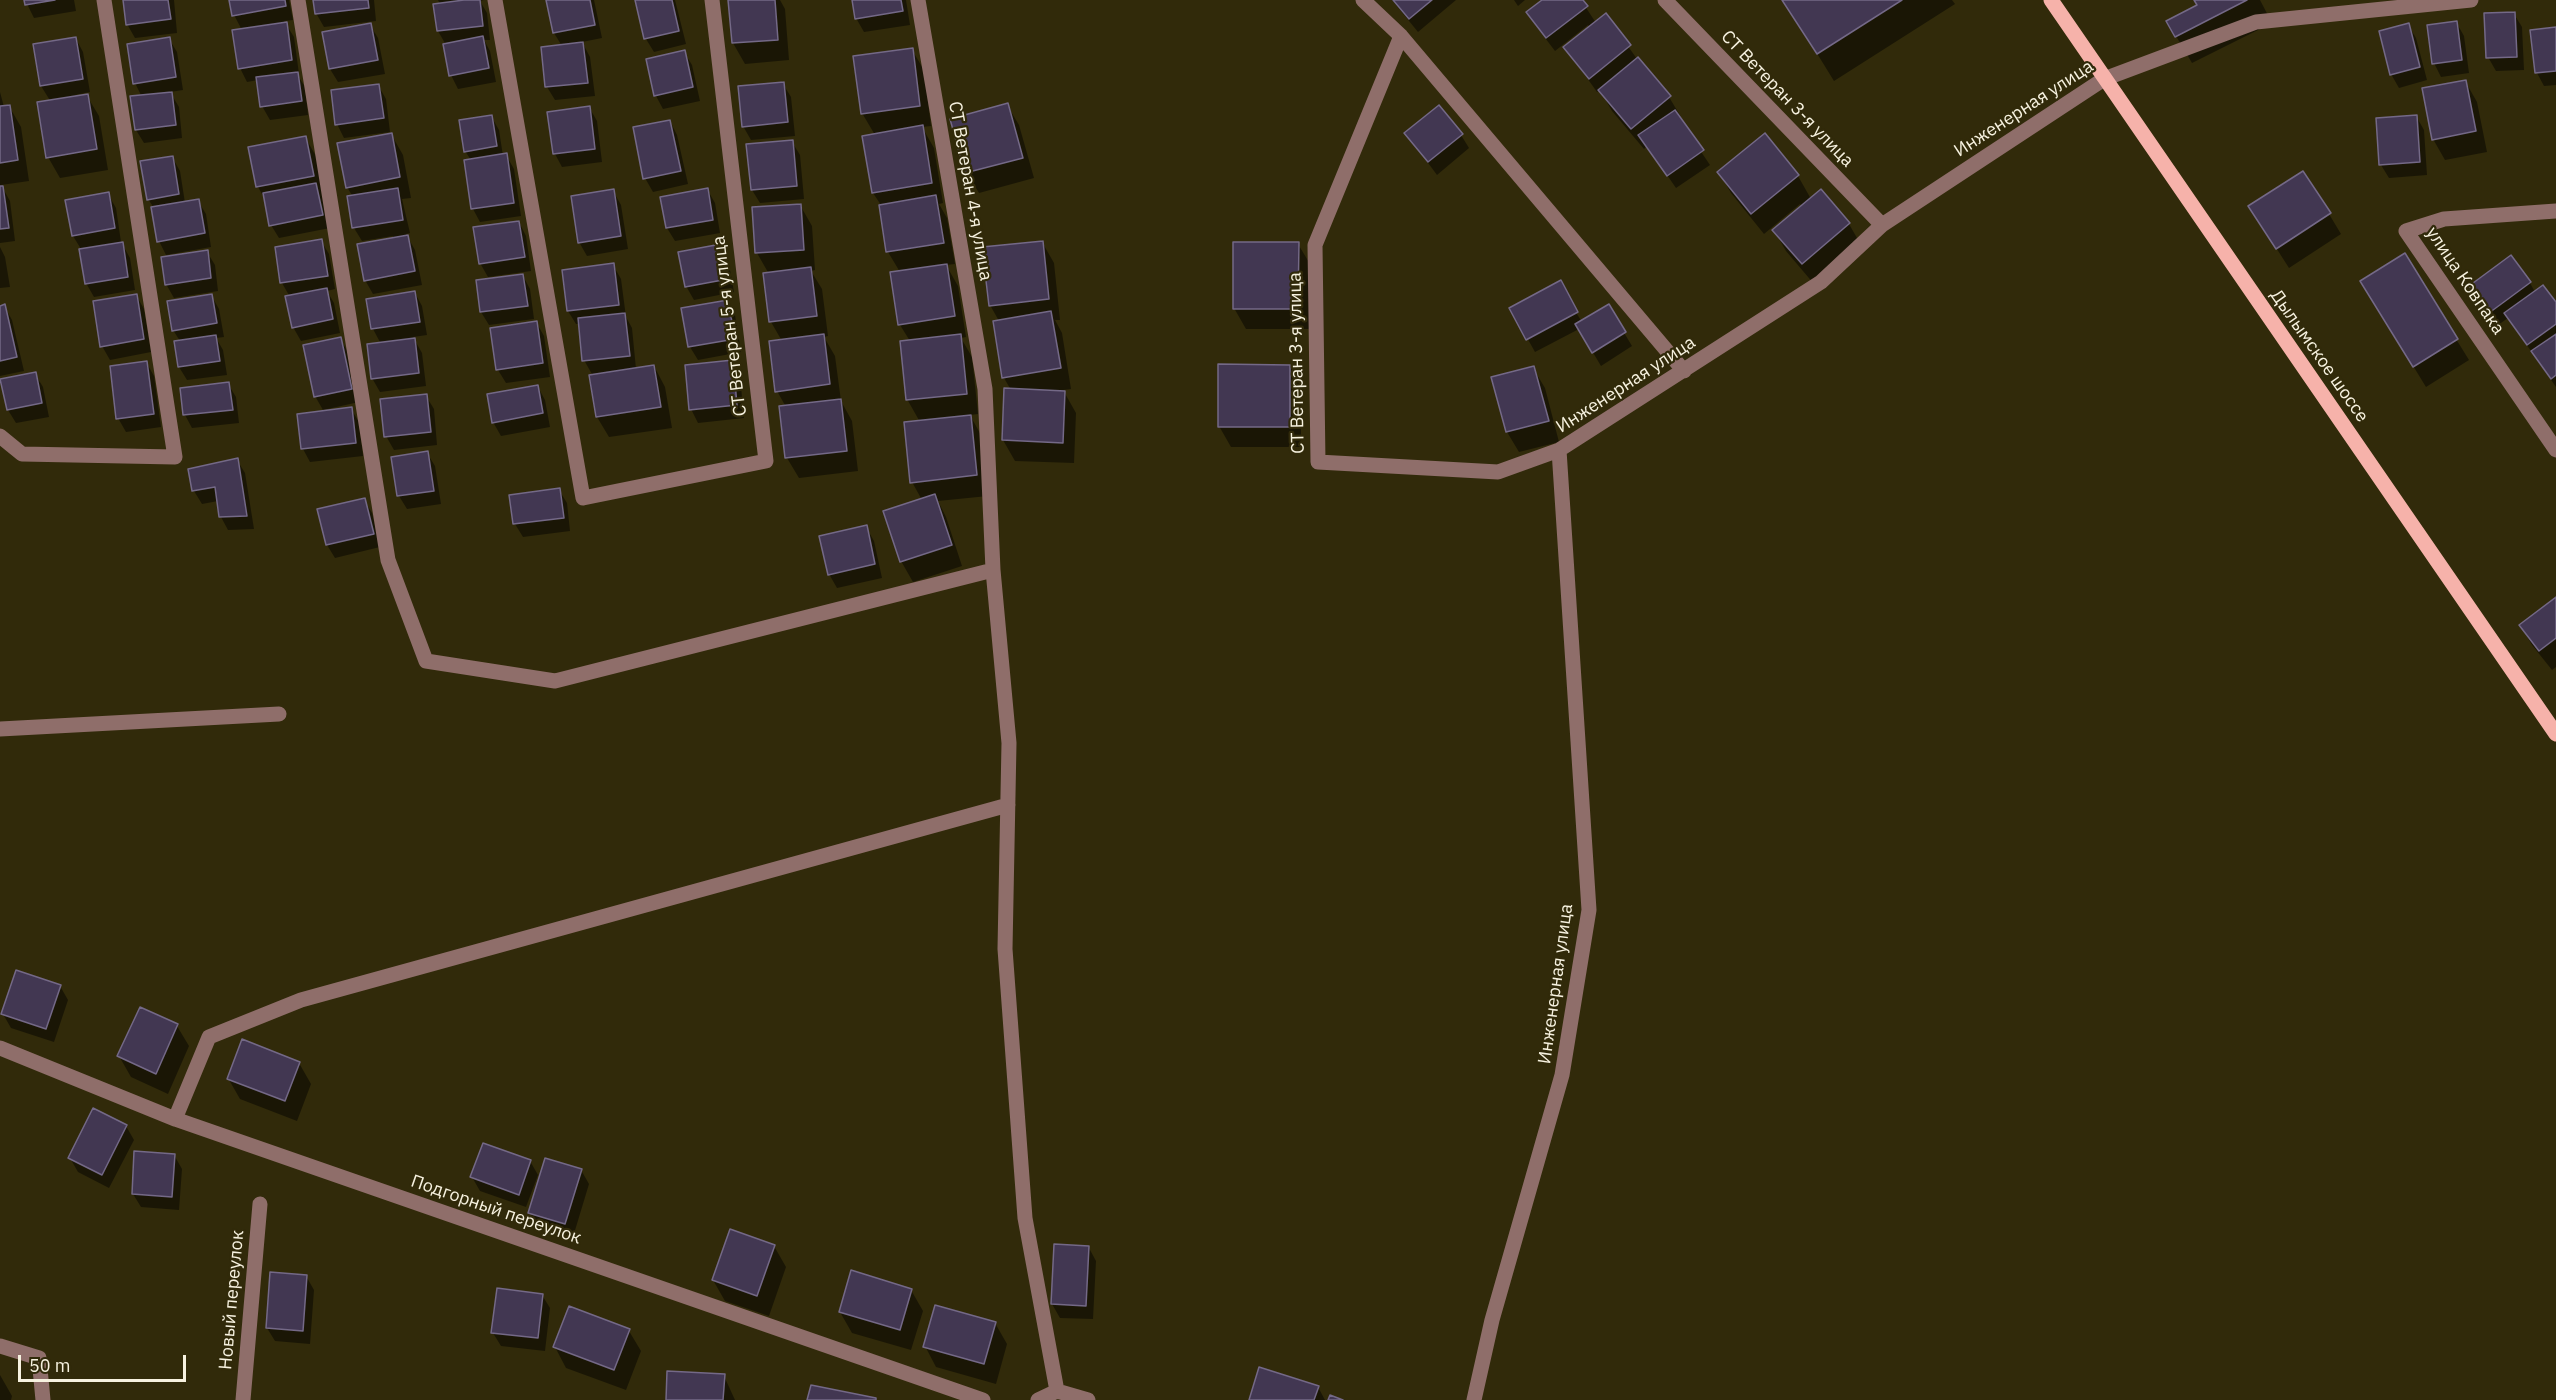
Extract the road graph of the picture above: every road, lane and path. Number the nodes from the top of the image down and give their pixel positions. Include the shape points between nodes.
1 (104, 0) edge
2 (298, 0) edge
3 (495, 0) edge
4 (712, 0) edge
5 (918, 0) edge
6 (1363, 0) edge
7 (1665, 0) edge
8 (2051, 0) edge
9 (2471, 0) edge
10 (1401, 36) junction
11 (2104, 79) junction
12 (2556, 211) edge
13 (1882, 225) junction
14 (1684, 370) junction
15 (0, 436) edge
16 (1559, 450) junction
17 (2556, 450) edge
18 (993, 570) junction
19 (279, 714) dead end
20 (0, 729) edge
21 (2556, 734) edge
22 (1008, 805) junction
23 (0, 1048) edge
24 (175, 1119) junction
25 (260, 1204) dead end
26 (0, 1346) edge
27 (1057, 1390) junction
28 (43, 1400) edge
29 (243, 1400) edge
30 (983, 1400) edge
31 (1038, 1400) edge
32 (1088, 1400) edge
33 (1474, 1400) edge

1 - 15 street via 175,457 22,454
2 - 18 street via 388,560 426,661 555,681
3 - 4 street, СТ Ветеран 5-я улица via 583,498 766,461
5 - 18 street, СТ Ветеран 4-я улица via 985,389
6 - 10 street
7 - 13 street, СТ Ветеран 3-я улица
8 - 11 main road, Дылымское шоссе
9 - 11 street, Инженерная улица via 2256,22
10 - 14 street
10 - 16 street, СТ Ветеран 3-я улица via 1315,244 1318,462 1498,472
11 - 13 street, Инженерная улица
11 - 21 main road, Дылымское шоссе
12 - 17 street, улица Ковпака via 2445,219 2406,231
13 - 14 street, Инженерная улица via 1821,282
14 - 16 street, Инженерная улица
16 - 33 street, Инженерная улица via 1589,910 1562,1075 1492,1320
18 - 22 street, СТ Ветеран 4-я улица via 1009,743
19 - 20 street
22 - 24 street via 300,1000 209,1037
22 - 27 street, СТ Ветеран 4-я улица via 1005,949 1025,1218
23 - 24 street, Подгорный переулок
24 - 30 street, Подгорный переулок
25 - 29 street, Новый переулок
26 - 28 street via 39,1358
27 - 31 street
27 - 32 street

